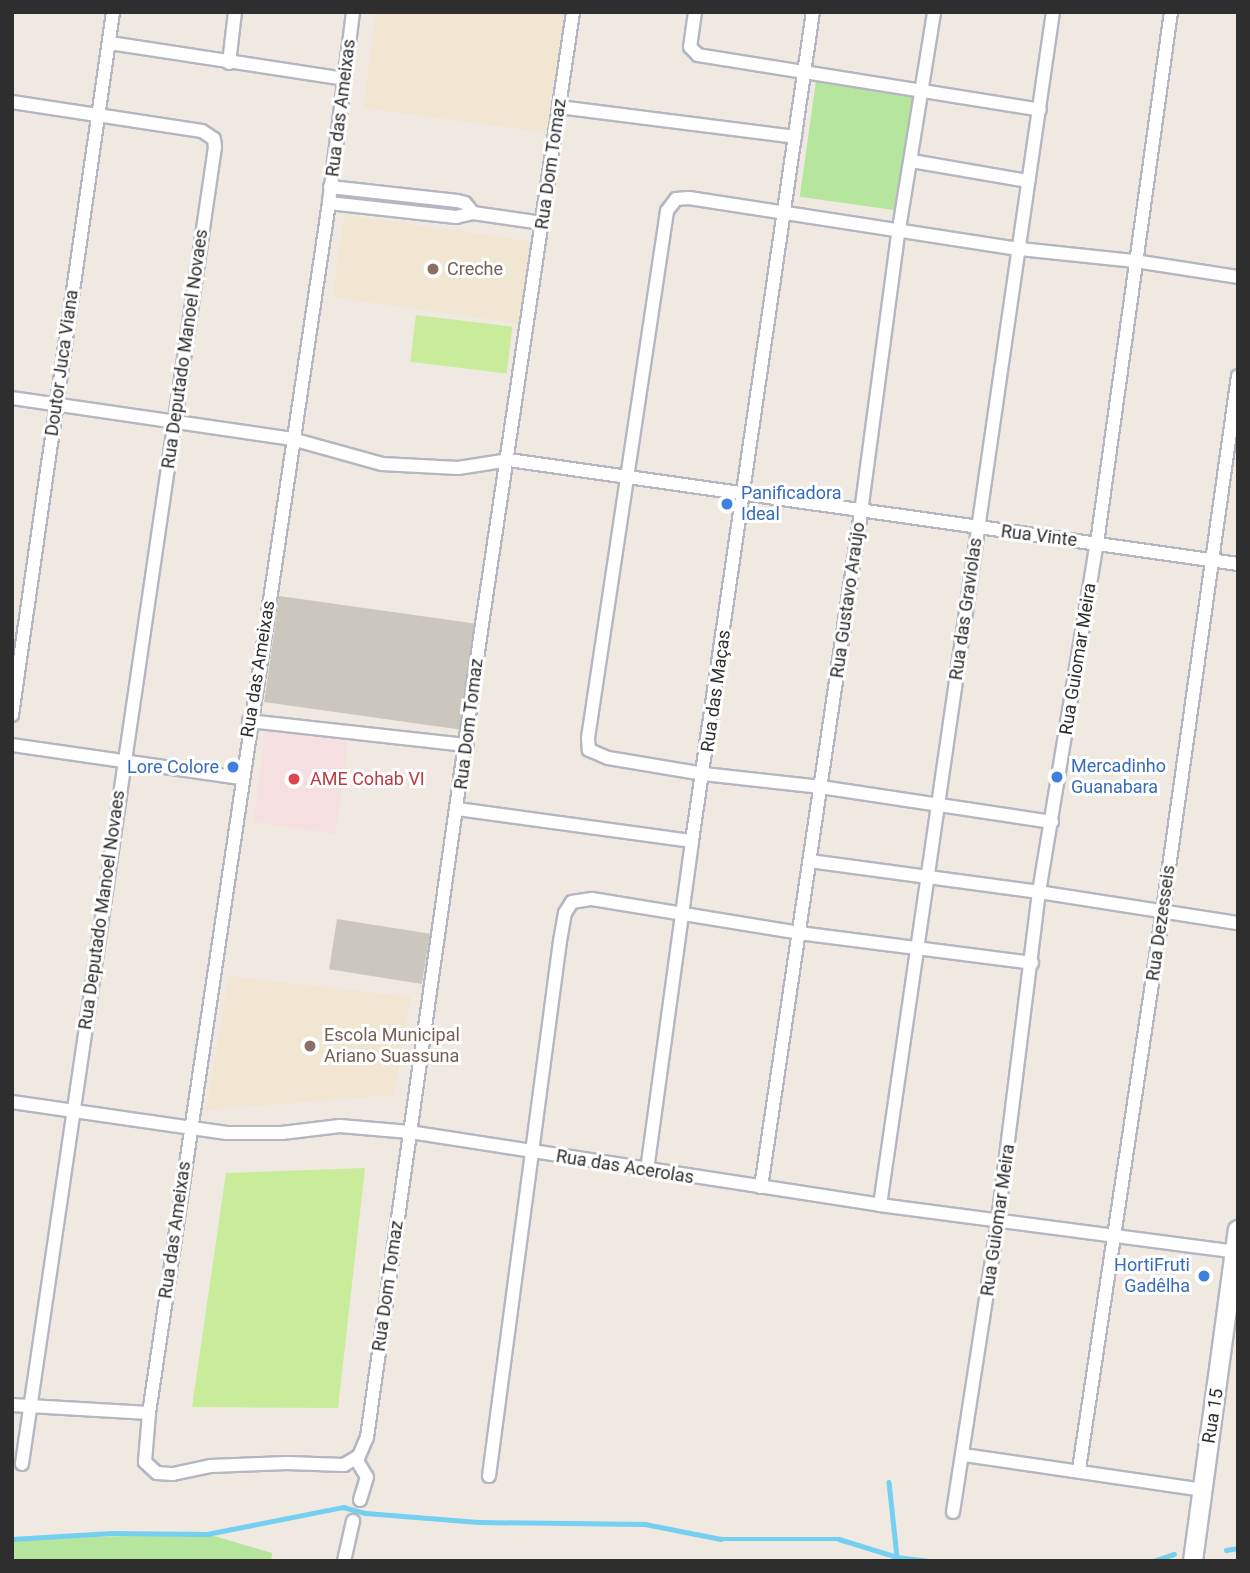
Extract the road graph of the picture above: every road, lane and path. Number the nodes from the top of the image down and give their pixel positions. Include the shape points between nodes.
1 (113, 12) edge
2 (235, 12) edge
3 (354, 12) edge
4 (573, 12) edge
5 (695, 12) edge
6 (813, 12) edge
7 (933, 12) edge
8 (1053, 12) edge
9 (1171, 12) edge
10 (110, 43) junction
11 (229, 64) junction
12 (805, 73) junction
13 (344, 79) junction
14 (922, 92) junction
15 (12, 102) edge
16 (559, 107) junction
17 (1040, 110) junction
18 (99, 114) junction
19 (795, 137) junction
20 (912, 161) junction
21 (1028, 181) junction
22 (330, 187) junction
23 (329, 203) junction
24 (786, 212) junction
25 (473, 213) junction
26 (542, 223) junction
27 (899, 229) junction
28 (1020, 249) junction
29 (1135, 261) junction
30 (1238, 277) edge
31 (1238, 376) edge
32 (12, 398) edge
33 (56, 404) junction
34 (174, 423) junction
35 (292, 439) junction
36 (509, 460) junction
37 (629, 478) junction
38 (744, 493) junction
39 (861, 512) junction
40 (978, 529) junction
41 (1097, 544) junction
42 (1213, 560) junction
43 (1238, 564) edge
44 (15, 673) edge
45 (12, 715) edge
46 (249, 721) junction
47 (12, 745) edge
48 (467, 745) junction
49 (124, 763) junction
50 (704, 774) junction
51 (242, 778) junction
52 (821, 787) junction
53 (937, 805) junction
54 (458, 809) junction
55 (1052, 822) junction
56 (692, 841) junction
57 (810, 862) junction
58 (926, 878) junction
59 (1039, 892) junction
60 (1163, 910) junction
61 (684, 914) junction
62 (1238, 923) edge
63 (799, 933) junction
64 (916, 948) junction
65 (1032, 963) junction
66 (12, 1102) edge
67 (72, 1111) junction
68 (190, 1127) junction
69 (410, 1132) junction
70 (531, 1152) junction
71 (647, 1170) junction
72 (761, 1187) junction
73 (880, 1205) junction
74 (998, 1221) junction
75 (1238, 1230) edge
76 (1115, 1237) junction
77 (1236, 1252) edge
78 (12, 1405) edge
79 (29, 1407) junction
80 (149, 1413) junction
81 (964, 1455) junction
82 (356, 1459) junction
83 (22, 1464) dead end
84 (1079, 1469) junction
85 (489, 1476) dead end
86 (1204, 1490) junction
87 (360, 1500) dead end
88 (953, 1512) dead end
89 (354, 1521) dead end
90 (344, 1561) edge
91 (1194, 1561) edge

1 - 10 street, Doutor Juca Viana
2 - 11 street
3 - 13 street, Rua das Ameixas
4 - 16 street, Rua Dom Tomaz
5 - 12 street via 690,41 691,50 698,55
6 - 12 street
7 - 14 street, Rua Gustavo Araújo
8 - 17 street, Rua das Graviolas
9 - 29 street, Rua Guiomar Meira
10 - 11 street
10 - 18 street, Doutor Juca Viana
11 - 13 street
12 - 14 street
12 - 19 street
13 - 22 street, Rua das Ameixas
14 - 17 street
14 - 20 street, Rua Gustavo Araújo
15 - 18 street
16 - 19 street
16 - 26 street, Rua Dom Tomaz
17 - 21 street, Rua das Graviolas
18 - 33 street, Doutor Juca Viana
18 - 34 street, Rua Deputado Manoel Novaes via 202,131 211,135 215,148
19 - 24 street, Rua das Maças
20 - 21 street
20 - 27 street, Rua Gustavo Araújo
21 - 28 street, Rua das Graviolas
22 - 23 street, Rua das Ameixas
22 - 25 street via 457,201
23 - 25 street via 456,217
23 - 35 street, Rua das Ameixas
24 - 27 street
24 - 37 street via 680,198 671,202 664,222
24 - 38 street, Rua das Maças
25 - 26 street
26 - 36 street, Rua Dom Tomaz
27 - 28 street
27 - 39 street, Rua Gustavo Araújo
28 - 29 street
28 - 40 street, Rua das Graviolas
29 - 30 street
29 - 41 street, Rua Guiomar Meira
31 - 42 street, Rua Dezesseis
32 - 33 street
33 - 34 street
33 - 44 street, Doutor Juca Viana
34 - 35 street
34 - 49 street, Rua Deputado Manoel Novaes
35 - 36 street via 382,464 428,469 470,468
35 - 46 street, Rua das Ameixas
36 - 37 street, Rua Vinte
36 - 48 street, Rua Dom Tomaz
37 - 38 street, Rua Vinte
37 - 50 street via 589,750 601,757
38 - 39 street, Rua Vinte
38 - 50 street, Rua das Maças
39 - 40 street, Rua Vinte
39 - 52 street, Rua Gustavo Araújo
40 - 41 street, Rua Vinte
40 - 53 street, Rua das Graviolas
41 - 42 street, Rua Vinte
41 - 55 street, Rua Guiomar Meira
42 - 43 street, Rua Vinte
42 - 60 street, Rua Dezesseis
44 - 45 street, Doutor Juca Viana
46 - 48 street
46 - 51 street, Rua das Ameixas
47 - 49 street
48 - 54 street, Rua Dom Tomaz
49 - 51 street
49 - 67 street, Rua Deputado Manoel Novaes
50 - 52 street
50 - 56 street, Rua das Maças
51 - 68 street, Rua das Ameixas
52 - 53 street
52 - 57 street, Rua Gustavo Araújo
53 - 55 street
53 - 58 street, Rua das Graviolas
54 - 56 street
54 - 69 street, Rua Dom Tomaz
55 - 59 street, Rua Guiomar Meira
56 - 61 street, Rua das Maças
57 - 58 street
57 - 63 street, Rua Gustavo Araújo
58 - 59 street
58 - 64 street, Rua das Graviolas
59 - 60 street
59 - 65 street, Rua Guiomar Meira
60 - 62 street
60 - 76 street, Rua Dezesseis
61 - 63 street
61 - 70 street via 592,899 576,900 567,909
61 - 71 street, Rua das Maças
63 - 64 street
63 - 72 street, Rua Gustavo Araújo
64 - 65 street
64 - 73 street, Rua das Graviolas
65 - 74 street, Rua Guiomar Meira
66 - 67 street, Rua das Acerolas
67 - 68 street, Rua das Acerolas
67 - 79 street, Rua Deputado Manoel Novaes
68 - 69 street, Rua das Acerolas via 257,1134 340,1126
68 - 80 street, Rua das Ameixas
69 - 70 street, Rua das Acerolas
69 - 82 street, Rua Dom Tomaz via 367,1437
70 - 71 street, Rua das Acerolas
70 - 85 street
71 - 72 street, Rua das Acerolas
72 - 73 street, Rua das Acerolas
73 - 74 street, Rua das Acerolas
74 - 76 street, Rua das Acerolas
74 - 81 street, Rua Guiomar Meira
75 - 77 main road, Rua 15
76 - 77 street, Rua das Acerolas
76 - 84 street, Rua Dezesseis
77 - 86 main road, Rua 15
78 - 79 street
79 - 80 street
79 - 83 street, Rua Deputado Manoel Novaes
80 - 82 street, Rua das Ameixas via 146,1465 163,1474 211,1466 344,1465
81 - 84 street
81 - 88 street, Rua Guiomar Meira
82 - 87 street via 367,1477
84 - 86 street
86 - 91 main road, Rua 15
89 - 90 street

